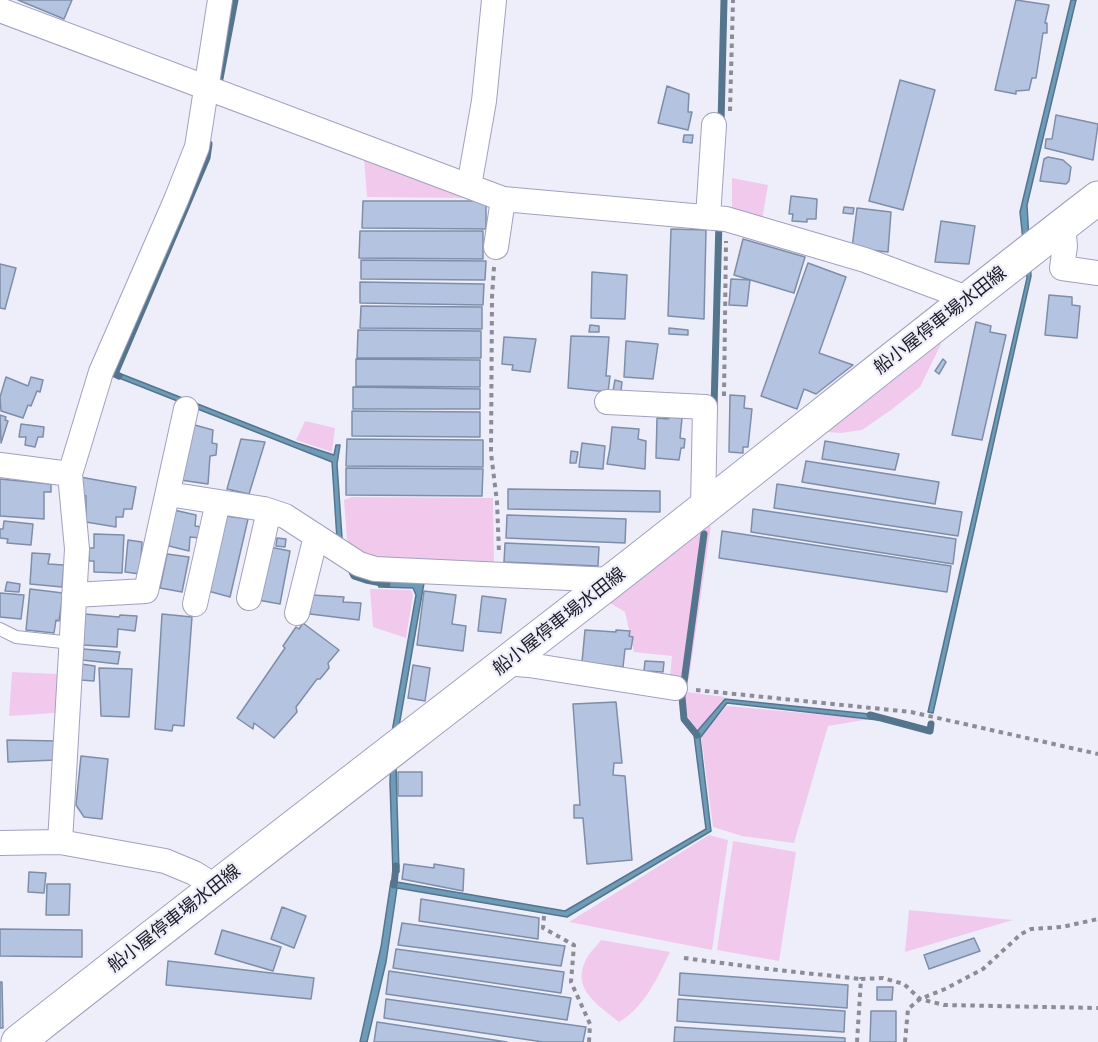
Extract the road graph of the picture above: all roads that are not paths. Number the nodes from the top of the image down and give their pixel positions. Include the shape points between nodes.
1 (220, 0) edge
2 (494, 0) edge
3 (0, 10) edge
4 (205, 86) junction
5 (714, 125) dead end
6 (469, 186) junction
7 (1098, 198) edge
8 (503, 199) junction
9 (717, 218) junction
10 (1063, 225) junction
11 (496, 247) road end
12 (1098, 273) edge
13 (967, 298) junction
14 (607, 402) dead end
15 (186, 409) dead end
16 (0, 465) edge
17 (70, 474) junction
18 (168, 494) junction
19 (218, 502) junction
20 (703, 508) junction
21 (269, 510) junction
22 (316, 536) junction
23 (612, 580) junction
24 (74, 595) junction
25 (249, 598) dead end
26 (195, 604) dead end
27 (297, 613) dead end
28 (0, 629) edge
29 (72, 642) junction
30 (504, 663) junction
31 (675, 688) road end
32 (60, 842) junction
33 (0, 843) edge
34 (214, 886) junction
35 (18, 1042) edge

1 - 4 street
2 - 6 street via 484,101
3 - 4 street
4 - 6 street
4 - 17 street via 197,147 101,372
5 - 9 street
6 - 8 street
7 - 10 main road, 船小屋停車場水田線
8 - 9 street
8 - 11 street
9 - 13 street via 865,260
10 - 12 street via 1062,268
10 - 13 main road, 船小屋停車場水田線
13 - 20 main road, 船小屋停車場水田線
14 - 20 street via 705,407
15 - 18 street
16 - 17 street
17 - 24 street via 77,549
18 - 19 street
18 - 24 street via 146,591
19 - 21 street
19 - 26 street
20 - 23 main road, 船小屋停車場水田線
21 - 22 street
21 - 25 street
22 - 23 street via 359,564 375,569
22 - 27 street
23 - 30 main road, 船小屋停車場水田線
24 - 29 street
28 - 29 lane via 16,637
29 - 32 street
30 - 31 street
30 - 34 main road, 船小屋停車場水田線
32 - 33 street
32 - 34 street via 165,861
34 - 35 main road, 船小屋停車場水田線

